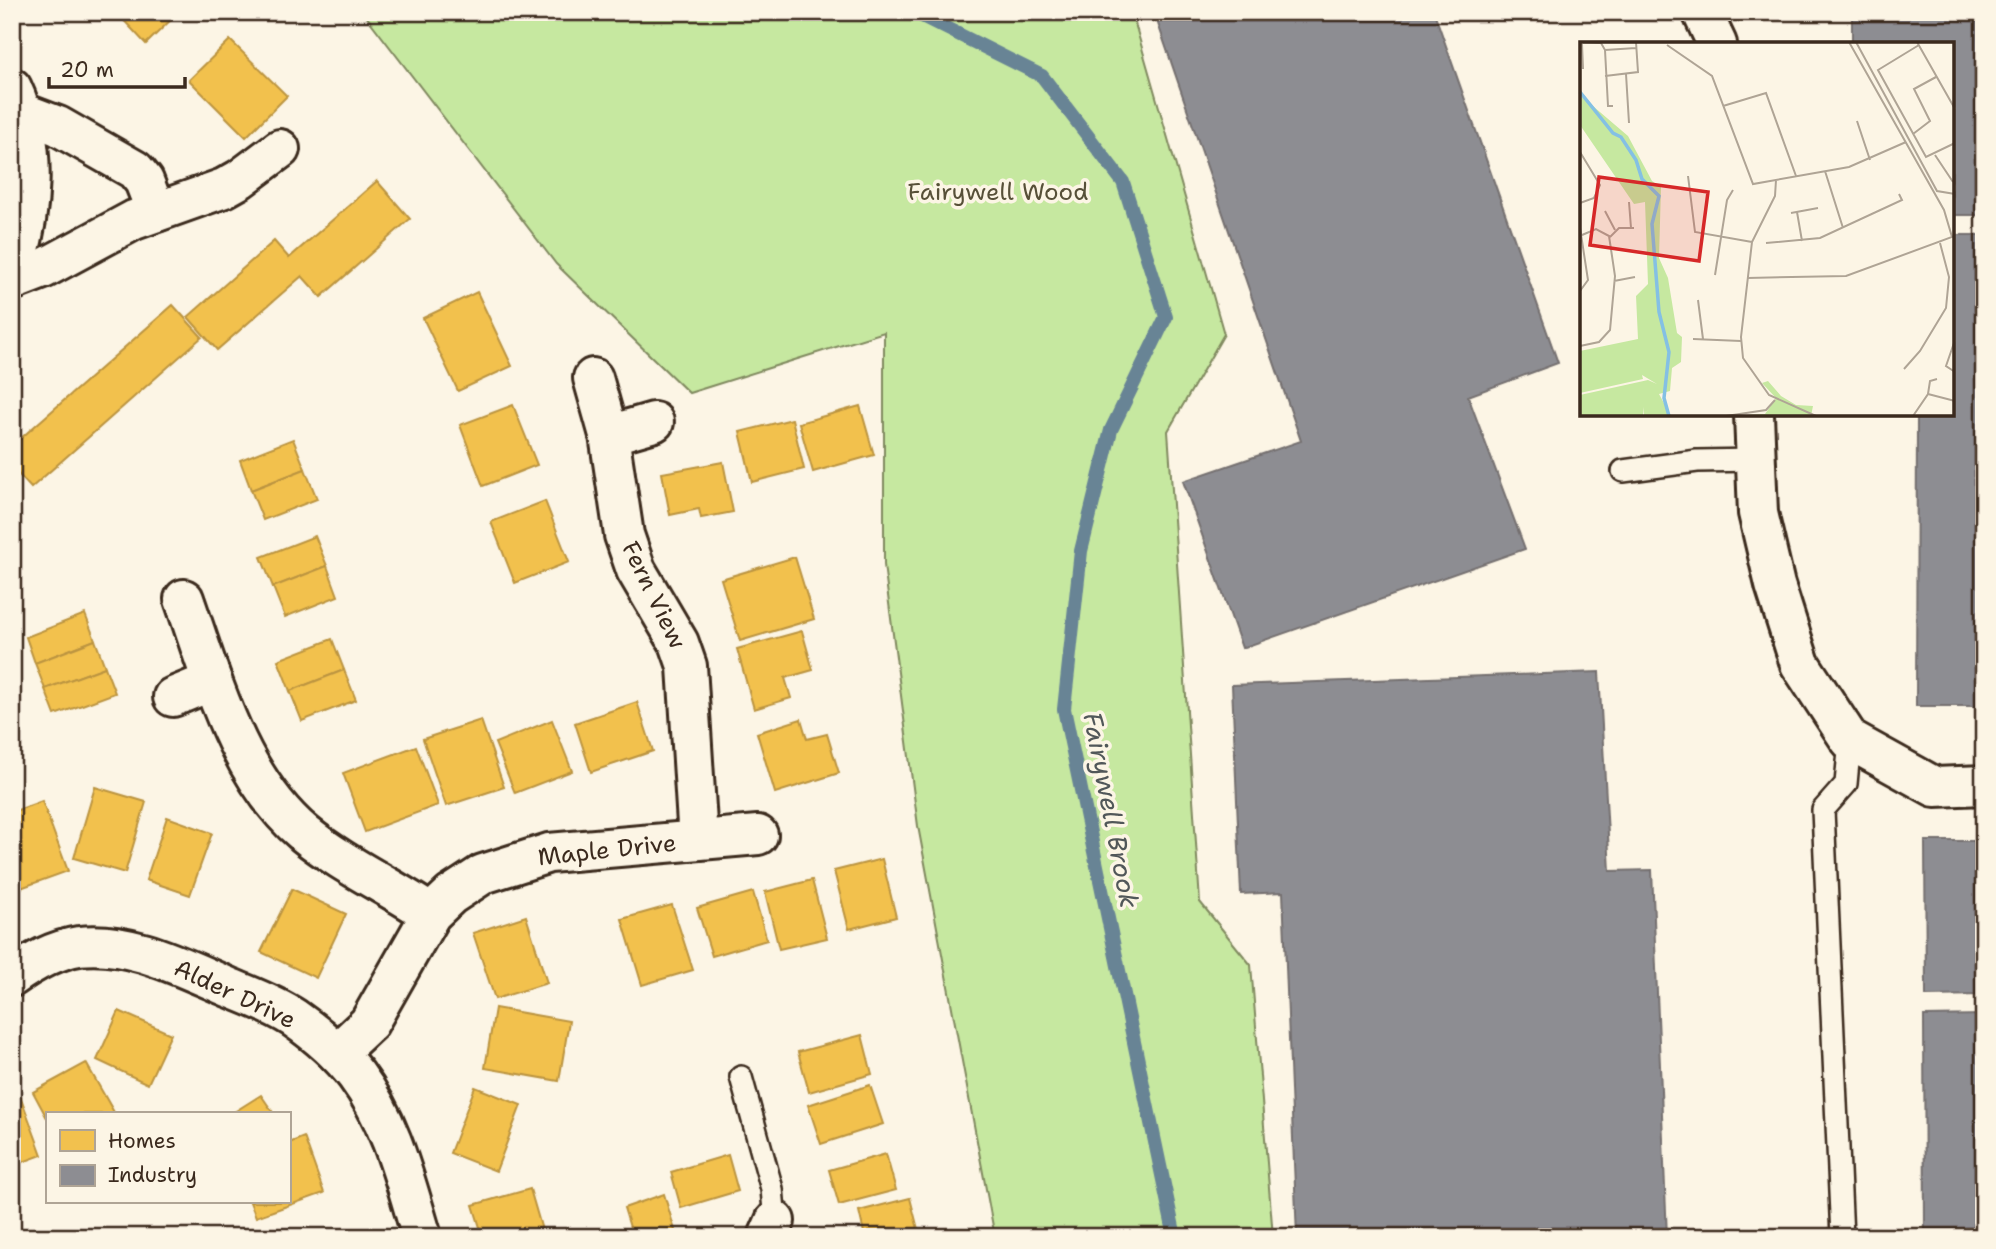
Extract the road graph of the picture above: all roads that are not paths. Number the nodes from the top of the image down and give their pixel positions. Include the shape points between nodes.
1 (1702, 12) edge
2 (1716, 42) edge
3 (17, 100) edge
4 (279, 149) dead end
5 (156, 212) junction
6 (12, 279) edge
7 (593, 377) dead end
8 (1754, 416) edge
9 (654, 422) dead end
10 (609, 435) junction
11 (1756, 460) junction
12 (1623, 471) dead end
13 (184, 599) dead end
14 (212, 681) junction
15 (173, 697) dead end
16 (1850, 740) junction
17 (1984, 785) edge
18 (758, 835) dead end
19 (698, 840) junction
20 (431, 914) junction
21 (12, 977) edge
22 (337, 1053) junction
23 (741, 1077) dead end
24 (772, 1229) edge
25 (422, 1237) edge
26 (1842, 1237) edge

1 - 2 street
3 - 5 street via 128,165 144,181
3 - 6 street via 29,161 29,188
4 - 5 street via 224,188
5 - 6 street
7 - 10 street, Fern View
8 - 11 street
9 - 10 street
10 - 19 street, Fern View via 630,554 687,666
11 - 12 lane via 1697,461
11 - 16 street via 1758,513 1774,585 1800,664
13 - 14 street
14 - 15 street
14 - 20 street via 253,768 289,819 335,856
16 - 17 street via 1935,787
16 - 26 lane via 1846,784 1823,810
18 - 19 street, Maple Drive
19 - 20 street, Maple Drive via 534,856 466,884
20 - 22 street, Maple Drive via 369,1023
21 - 22 street, Alder Drive via 62,950 96,945 123,948 272,1006
22 - 25 street, Alder Drive via 391,1136
23 - 24 lane via 772,1189

